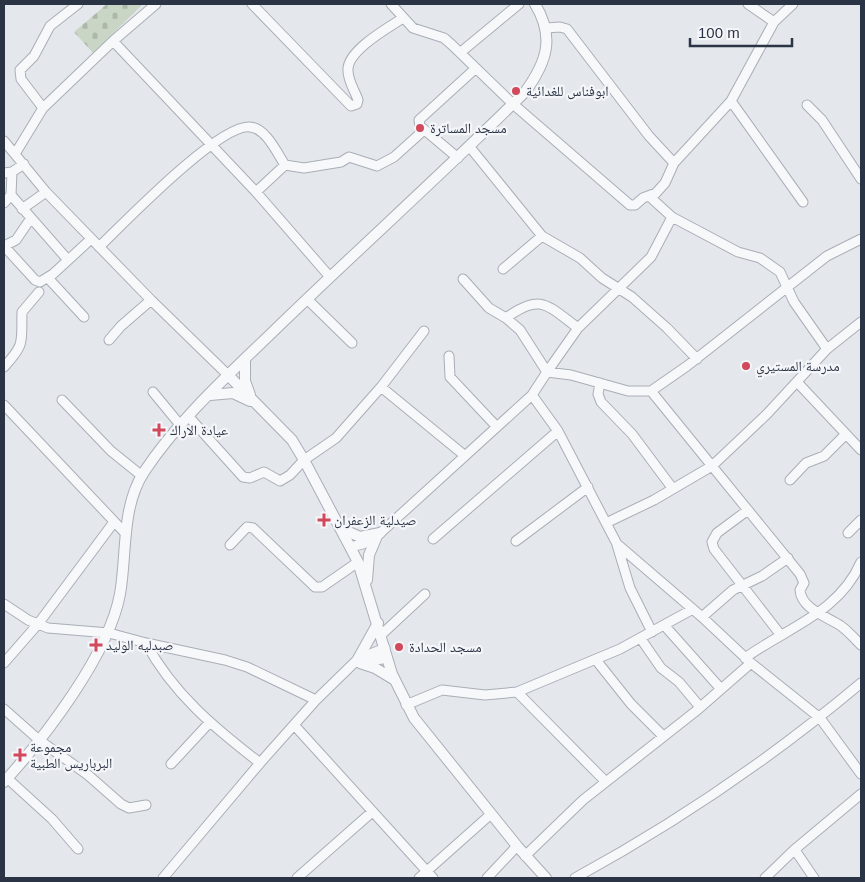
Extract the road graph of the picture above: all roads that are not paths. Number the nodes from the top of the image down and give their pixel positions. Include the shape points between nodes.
1 (78, 4) edge
2 (156, 4) edge
3 (252, 4) edge
4 (391, 4) edge
5 (519, 4) edge
6 (535, 4) edge
7 (748, 4) edge
8 (794, 4) edge
9 (403, 18) junction
10 (774, 22) junction
11 (546, 28) junction
12 (113, 41) junction
13 (461, 52) junction
14 (476, 68) junction
15 (732, 101) junction
16 (513, 104) junction
17 (807, 105) dead end
18 (43, 108) junction
19 (424, 130) junction
20 (4, 141) edge
21 (210, 145) junction
22 (469, 146) junction
23 (15, 154) junction
24 (458, 158) junction
25 (674, 163) junction
26 (24, 164) junction
27 (286, 165) junction
28 (8, 172) edge
29 (861, 179) edge
30 (46, 192) junction
31 (256, 192) junction
32 (11, 195) junction
33 (650, 196) junction
34 (4, 202) edge
35 (803, 202) dead end
36 (22, 209) junction
37 (672, 217) junction
38 (31, 218) junction
39 (542, 236) junction
40 (861, 238) edge
41 (91, 239) junction
42 (4, 246) edge
43 (99, 247) junction
44 (68, 260) junction
45 (503, 269) dead end
46 (48, 278) junction
47 (330, 278) junction
48 (464, 279) dead end
49 (620, 288) junction
50 (788, 289) junction
51 (39, 292) dead end
52 (307, 299) junction
53 (151, 300) junction
54 (84, 317) dead end
55 (506, 318) junction
56 (861, 322) edge
57 (578, 328) junction
58 (424, 331) dead end
59 (109, 340) dead end
60 (352, 343) dead end
61 (827, 349) junction
62 (449, 356) dead end
63 (697, 358) junction
64 (245, 359) junction
65 (4, 367) edge
66 (547, 372) junction
67 (229, 376) junction
68 (796, 382) junction
69 (600, 383) junction
70 (381, 387) junction
71 (651, 391) junction
72 (153, 392) dead end
73 (210, 395) junction
74 (532, 395) junction
75 (62, 400) dead end
76 (256, 403) junction
77 (4, 405) edge
78 (189, 417) junction
79 (181, 426) junction
80 (497, 428) junction
81 (558, 431) junction
82 (846, 434) junction
83 (861, 450) edge
84 (464, 455) junction
85 (304, 460) junction
86 (712, 466) junction
87 (142, 476) junction
88 (790, 480) dead end
89 (588, 487) junction
90 (673, 490) junction
91 (748, 510) junction
92 (861, 520) edge
93 (114, 522) junction
94 (606, 523) junction
95 (339, 527) junction
96 (848, 533) dead end
97 (126, 534) junction
98 (379, 534) junction
99 (433, 539) dead end
100 (516, 541) dead end
101 (230, 544) dead end
102 (617, 544) junction
103 (350, 546) junction
104 (788, 558) junction
105 (358, 562) junction
106 (861, 562) edge
107 (367, 586) junction
108 (741, 586) junction
109 (425, 594) dead end
110 (4, 604) edge
111 (693, 610) junction
112 (818, 613) junction
113 (702, 617) junction
114 (378, 623) junction
115 (38, 624) junction
116 (664, 625) junction
117 (652, 632) junction
118 (110, 633) junction
119 (381, 634) junction
120 (780, 634) junction
121 (641, 639) junction
122 (146, 643) junction
123 (861, 645) edge
124 (386, 653) junction
125 (596, 660) junction
126 (359, 661) junction
127 (748, 661) junction
128 (4, 664) edge
129 (395, 680) junction
130 (861, 683) edge
131 (720, 689) junction
132 (517, 692) junction
133 (316, 700) junction
134 (406, 705) junction
135 (700, 707) junction
136 (4, 709) edge
137 (820, 718) junction
138 (210, 722) junction
139 (295, 726) junction
140 (663, 736) junction
141 (39, 740) junction
142 (260, 762) junction
143 (171, 764) dead end
144 (861, 774) edge
145 (5, 780) edge
146 (605, 781) junction
147 (861, 794) edge
148 (146, 805) dead end
149 (372, 812) junction
150 (491, 814) junction
151 (517, 846) junction
152 (78, 849) dead end
153 (797, 854) dead end
154 (525, 856) junction
155 (427, 871) junction
156 (163, 878) edge
157 (297, 878) edge
158 (419, 878) edge
159 (433, 878) edge
160 (487, 878) edge
161 (546, 878) edge
162 (575, 878) edge
163 (764, 878) edge
164 (814, 878) edge

1 - 18 street via 50,26 34,56 20,70 21,78
2 - 12 street
3 - 9 street via 351,106 358,100 347,70 350,60
4 - 9 street
5 - 13 street
6 - 11 street
7 - 10 street
8 - 10 street
9 - 13 street via 413,28 444,38
10 - 15 street
11 - 16 street via 545,56 540,72
11 - 25 street via 567,29 648,136
12 - 18 street
12 - 21 street
13 - 14 street
14 - 16 street
14 - 19 street via 419,120
15 - 25 street
15 - 35 street
16 - 22 street
16 - 33 street via 630,205
17 - 29 street via 822,120
18 - 23 street
19 - 24 street
19 - 27 street via 394,157 377,166 349,157 341,162 304,168
20 - 23 street
21 - 27 street via 243,127 252,126 261,132
21 - 31 street
21 - 43 street
22 - 24 street
22 - 39 street
23 - 26 street
24 - 47 street
25 - 33 street via 665,183
26 - 28 street
26 - 30 street
27 - 31 street
28 - 32 street
30 - 36 street
30 - 41 street
31 - 47 street
32 - 34 street
32 - 36 street
33 - 37 street
36 - 38 street
37 - 49 street via 652,257
37 - 50 street via 728,247 770,264 784,277
38 - 42 street via 16,240
38 - 44 street
39 - 45 street
39 - 49 street via 580,258 602,278
40 - 50 street via 827,256
41 - 43 street
41 - 44 street
42 - 46 street via 35,280 40,282
43 - 53 street
44 - 46 street
46 - 54 street
47 - 52 street
48 - 55 street via 489,308
49 - 57 street
49 - 63 street
50 - 61 street
50 - 63 street
51 - 65 street via 22,312 23,340 18,352
52 - 60 street
52 - 64 street
53 - 59 street
53 - 67 street
55 - 57 street via 528,304 537,303 551,308
55 - 66 street via 520,330
56 - 61 street
57 - 66 street
58 - 70 street
61 - 68 street
62 - 80 street via 450,377
63 - 71 street
64 - 67 street
64 - 76 street via 245,380
66 - 69 street
66 - 74 street
67 - 73 street
67 - 76 street
68 - 82 street
68 - 86 street
69 - 71 street via 628,391
69 - 90 street via 598,394 601,402 632,434
70 - 84 street
70 - 85 street via 336,438
71 - 86 street
72 - 79 street
73 - 76 street via 233,393
73 - 78 street
74 - 80 street
74 - 81 street
75 - 87 street via 111,452
76 - 85 street via 292,440
77 - 93 street
78 - 79 street
78 - 85 street via 246,478 264,472 280,481
79 - 87 street
80 - 84 street
81 - 89 street
81 - 99 street
82 - 83 street
82 - 88 street via 824,456 806,463
84 - 98 street
85 - 95 street
86 - 90 street
86 - 91 street
87 - 97 street
89 - 94 street
89 - 100 street
90 - 94 street
91 - 104 street
91 - 108 street via 717,534 712,542
92 - 96 street
93 - 97 street
93 - 115 street
94 - 102 street
95 - 98 street via 360,537
95 - 103 street
97 - 118 street via 120,594
98 - 103 street via 363,544
98 - 107 street via 369,555
101 - 105 street via 247,527 253,528 316,587 322,587
102 - 111 street
102 - 117 street via 630,588
103 - 105 street
104 - 108 street
104 - 112 street via 803,580 800,593
105 - 107 street
106 - 112 street via 855,578
107 - 114 street
108 - 113 street
108 - 120 street
109 - 119 street
110 - 115 street
111 - 113 street
111 - 116 street
112 - 120 street
112 - 123 street via 842,626
113 - 127 street
114 - 119 street
114 - 126 street
115 - 118 street via 60,630
115 - 128 street
116 - 117 street
116 - 131 street
117 - 121 street
118 - 122 street
118 - 141 street
119 - 124 street
120 - 127 street
121 - 125 street
121 - 135 street via 661,668 679,682
122 - 133 street via 247,667
122 - 138 street via 170,681
124 - 126 street
124 - 129 street
125 - 132 street
125 - 140 street via 631,704
126 - 129 street
126 - 133 street
127 - 131 street
127 - 137 street
129 - 134 street
130 - 137 street
131 - 135 street
132 - 134 street via 486,695 442,690
132 - 146 street
133 - 139 street
134 - 150 street via 430,741
135 - 140 street
136 - 141 street
137 - 144 street
137 - 162 street via 656,832
138 - 142 street
138 - 143 street
139 - 142 street
139 - 149 street
140 - 146 street
141 - 145 street
141 - 148 street via 124,806
142 - 156 street
145 - 152 street via 52,819
146 - 154 street
147 - 163 street
149 - 155 street
149 - 157 street
150 - 151 street
150 - 155 street
151 - 154 street
151 - 160 street
153 - 164 street
154 - 161 street
155 - 158 street
155 - 159 street

